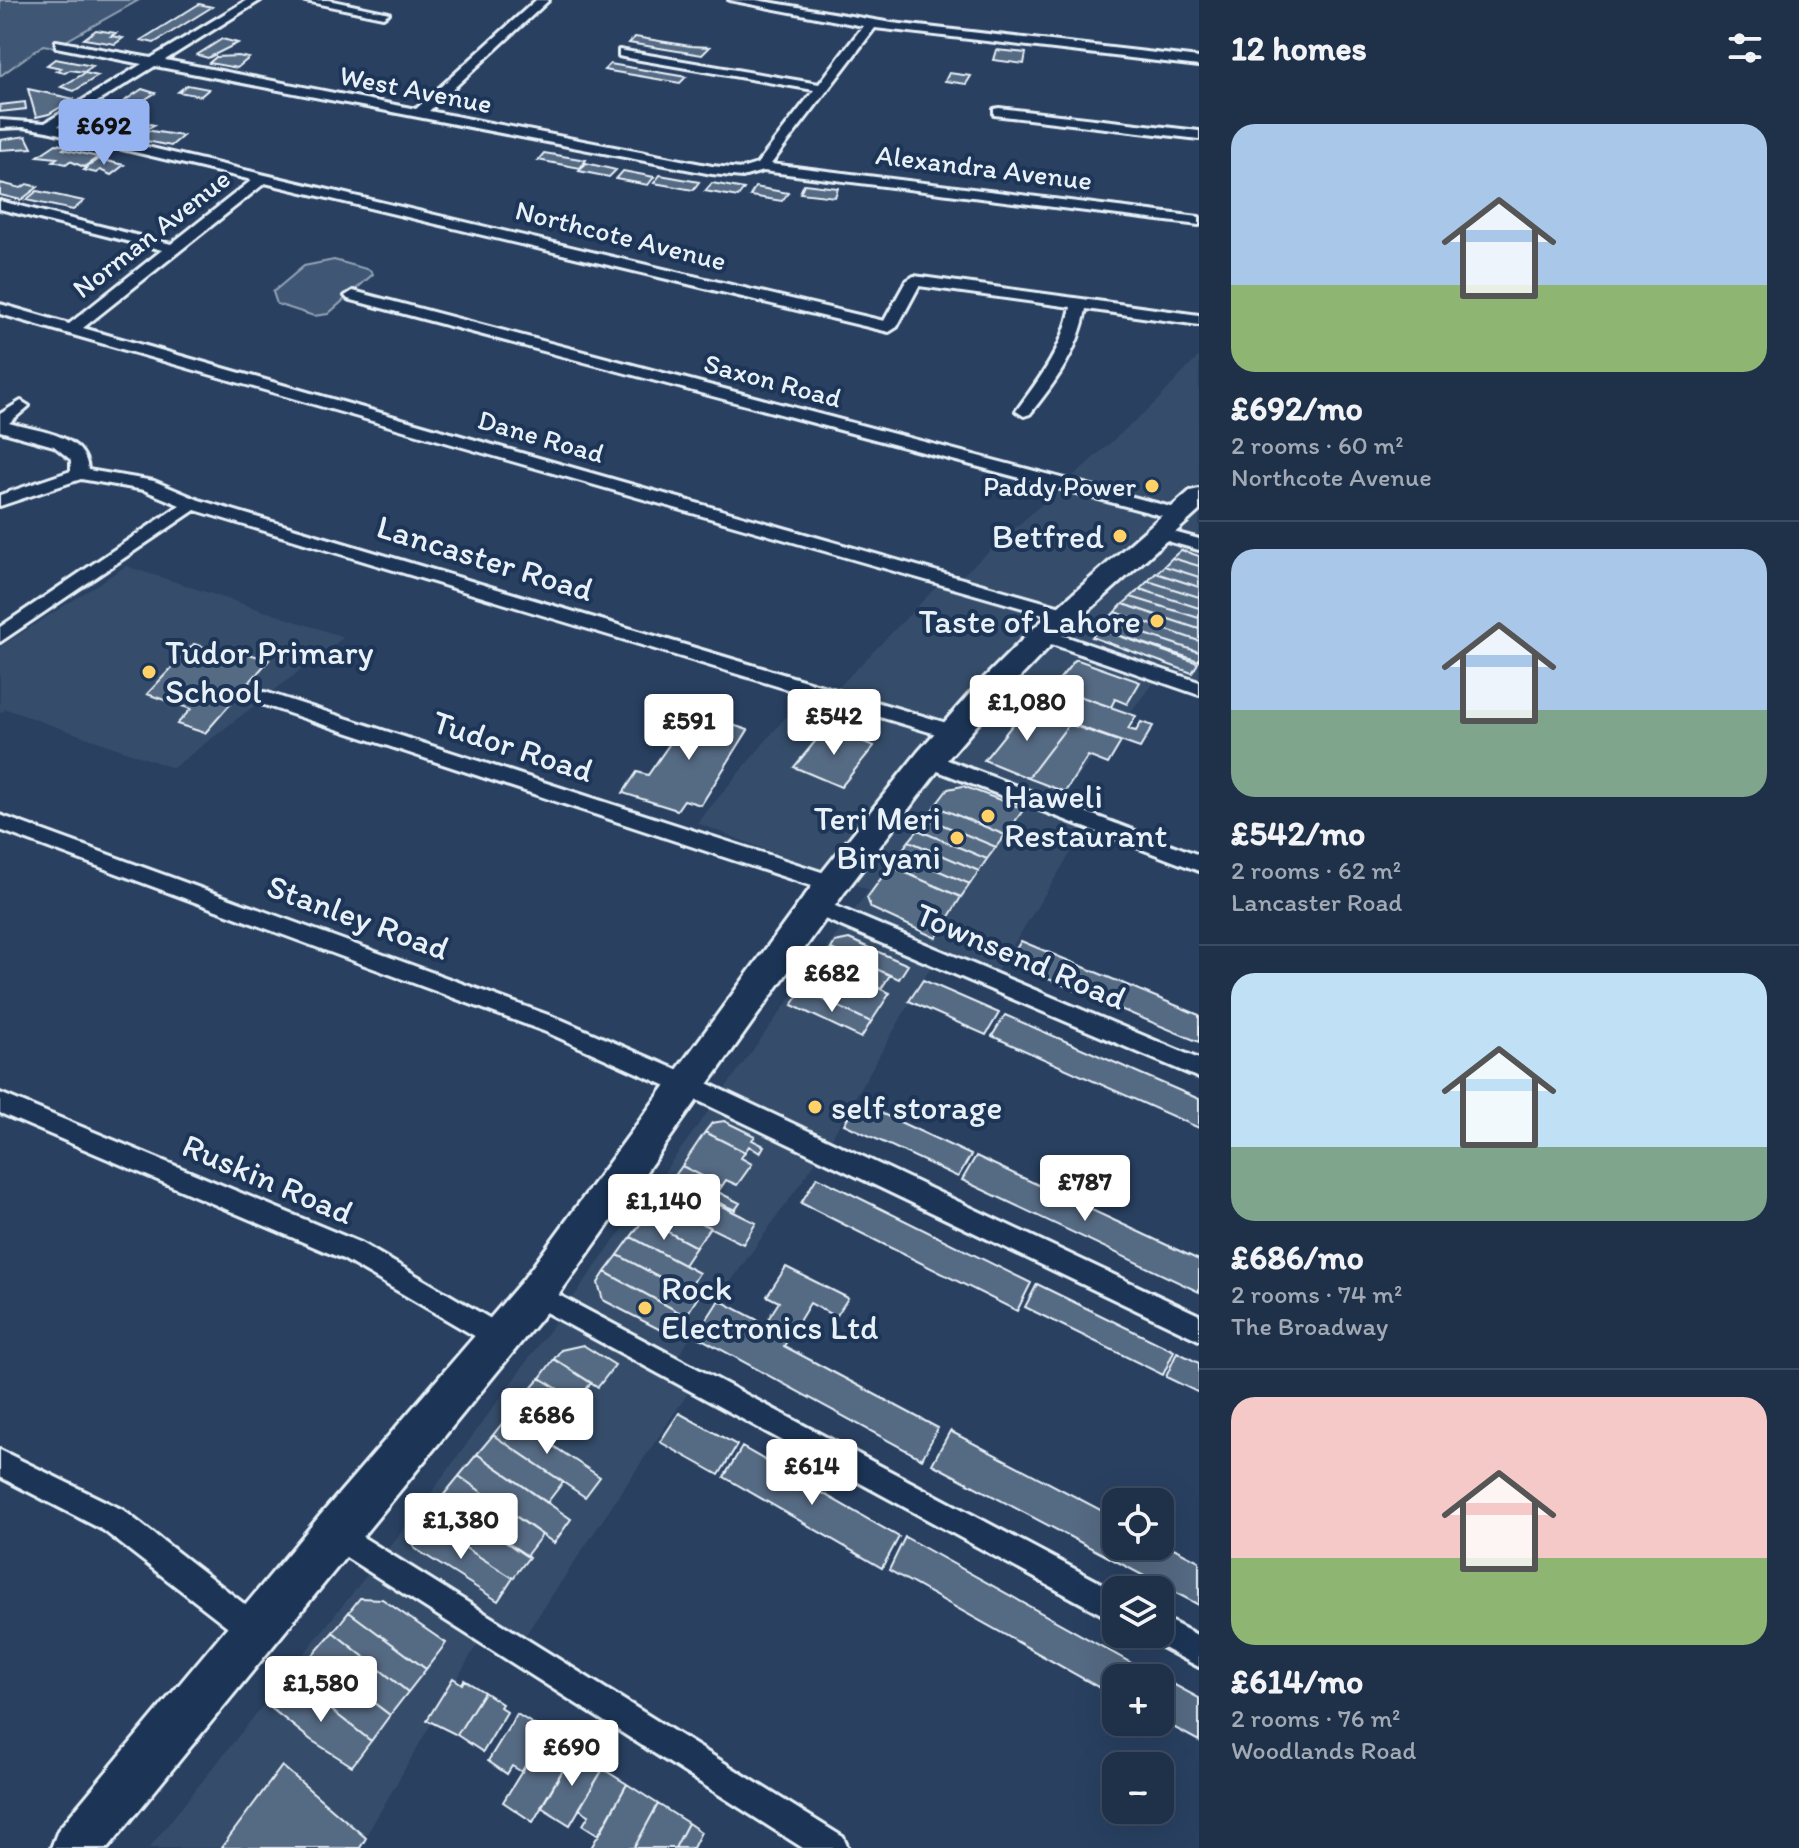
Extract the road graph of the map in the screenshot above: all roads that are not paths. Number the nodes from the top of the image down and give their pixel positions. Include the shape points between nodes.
1 (255, 0) edge
2 (307, 0) edge
3 (543, 0) edge
4 (735, 0) edge
5 (812, 0) edge
6 (802, 11) junction
7 (383, 13) dead end
8 (871, 24) junction
9 (60, 44) dead end
10 (623, 53) dead end
11 (154, 62) junction
12 (1199, 62) edge
13 (822, 88) junction
14 (999, 112) dead end
15 (418, 114) junction
16 (4, 124) edge
17 (47, 127) junction
18 (1199, 135) edge
19 (762, 167) junction
20 (263, 178) junction
21 (0, 205) edge
22 (1199, 221) edge
23 (174, 249) junction
24 (353, 296) dead end
25 (1079, 304) junction
26 (0, 309) edge
27 (1199, 320) edge
28 (72, 329) junction
29 (21, 406) dead end
30 (1024, 411) dead end
31 (0, 424) edge
32 (80, 474) junction
33 (0, 501) edge
34 (193, 504) junction
35 (1179, 515) edge
36 (1199, 545) edge
37 (1068, 615) junction
38 (1044, 635) junction
39 (0, 636) edge
40 (1199, 689) edge
41 (265, 698) dead end
42 (953, 732) junction
43 (929, 760) junction
44 (0, 822) edge
45 (1199, 863) edge
46 (824, 895) junction
47 (1199, 1069) edge
48 (688, 1085) junction
49 (0, 1103) edge
50 (536, 1294) junction
51 (1199, 1328) edge
52 (499, 1337) junction
53 (0, 1463) edge
54 (334, 1533) junction
55 (1102, 1599) edge
56 (255, 1630) junction
57 (1174, 1639) edge
58 (1199, 1652) edge
59 (82, 1846) edge
60 (832, 1848) edge

1 - 11 street
2 - 7 street
3 - 15 street
4 - 6 street
5 - 6 street
6 - 8 street
8 - 12 street
8 - 13 street
9 - 11 street, West Avenue
10 - 13 street
11 - 15 street, West Avenue
11 - 17 street
13 - 19 street
14 - 18 street
15 - 19 street, West Avenue via 725,172
16 - 17 street, Northcote Avenue
17 - 20 street, Northcote Avenue
19 - 22 street, Alexandra Avenue
20 - 23 street, Norman Avenue
20 - 25 street, Northcote Avenue via 889,327 914,281
21 - 23 street
23 - 28 street, Norman Avenue
24 - 35 street, Saxon Road
25 - 27 street, Northcote Avenue
25 - 30 street via 1065,357
26 - 28 street, Dane Road
28 - 37 street, Dane Road
29 - 31 street
31 - 32 street via 60,442 79,458
32 - 33 street, Lancaster Road
32 - 34 street, Lancaster Road via 148,485
34 - 39 street
34 - 42 street, Lancaster Road
35 - 36 street, Saxon Road
35 - 37 main road
37 - 38 main road
38 - 40 street
38 - 42 main road
41 - 46 street, Tudor Road
42 - 43 main road
43 - 45 street
43 - 46 main road
44 - 48 street, Stanley Road via 554,1026
46 - 47 street, Townsend Road
46 - 48 main road
48 - 50 main road
48 - 51 street, Stanley Road
49 - 52 street, Ruskin Road via 361,1255
50 - 52 main road
50 - 55 street
52 - 54 main road
53 - 56 street via 113,1520
54 - 56 main road
54 - 60 street
56 - 59 main road
57 - 58 street

